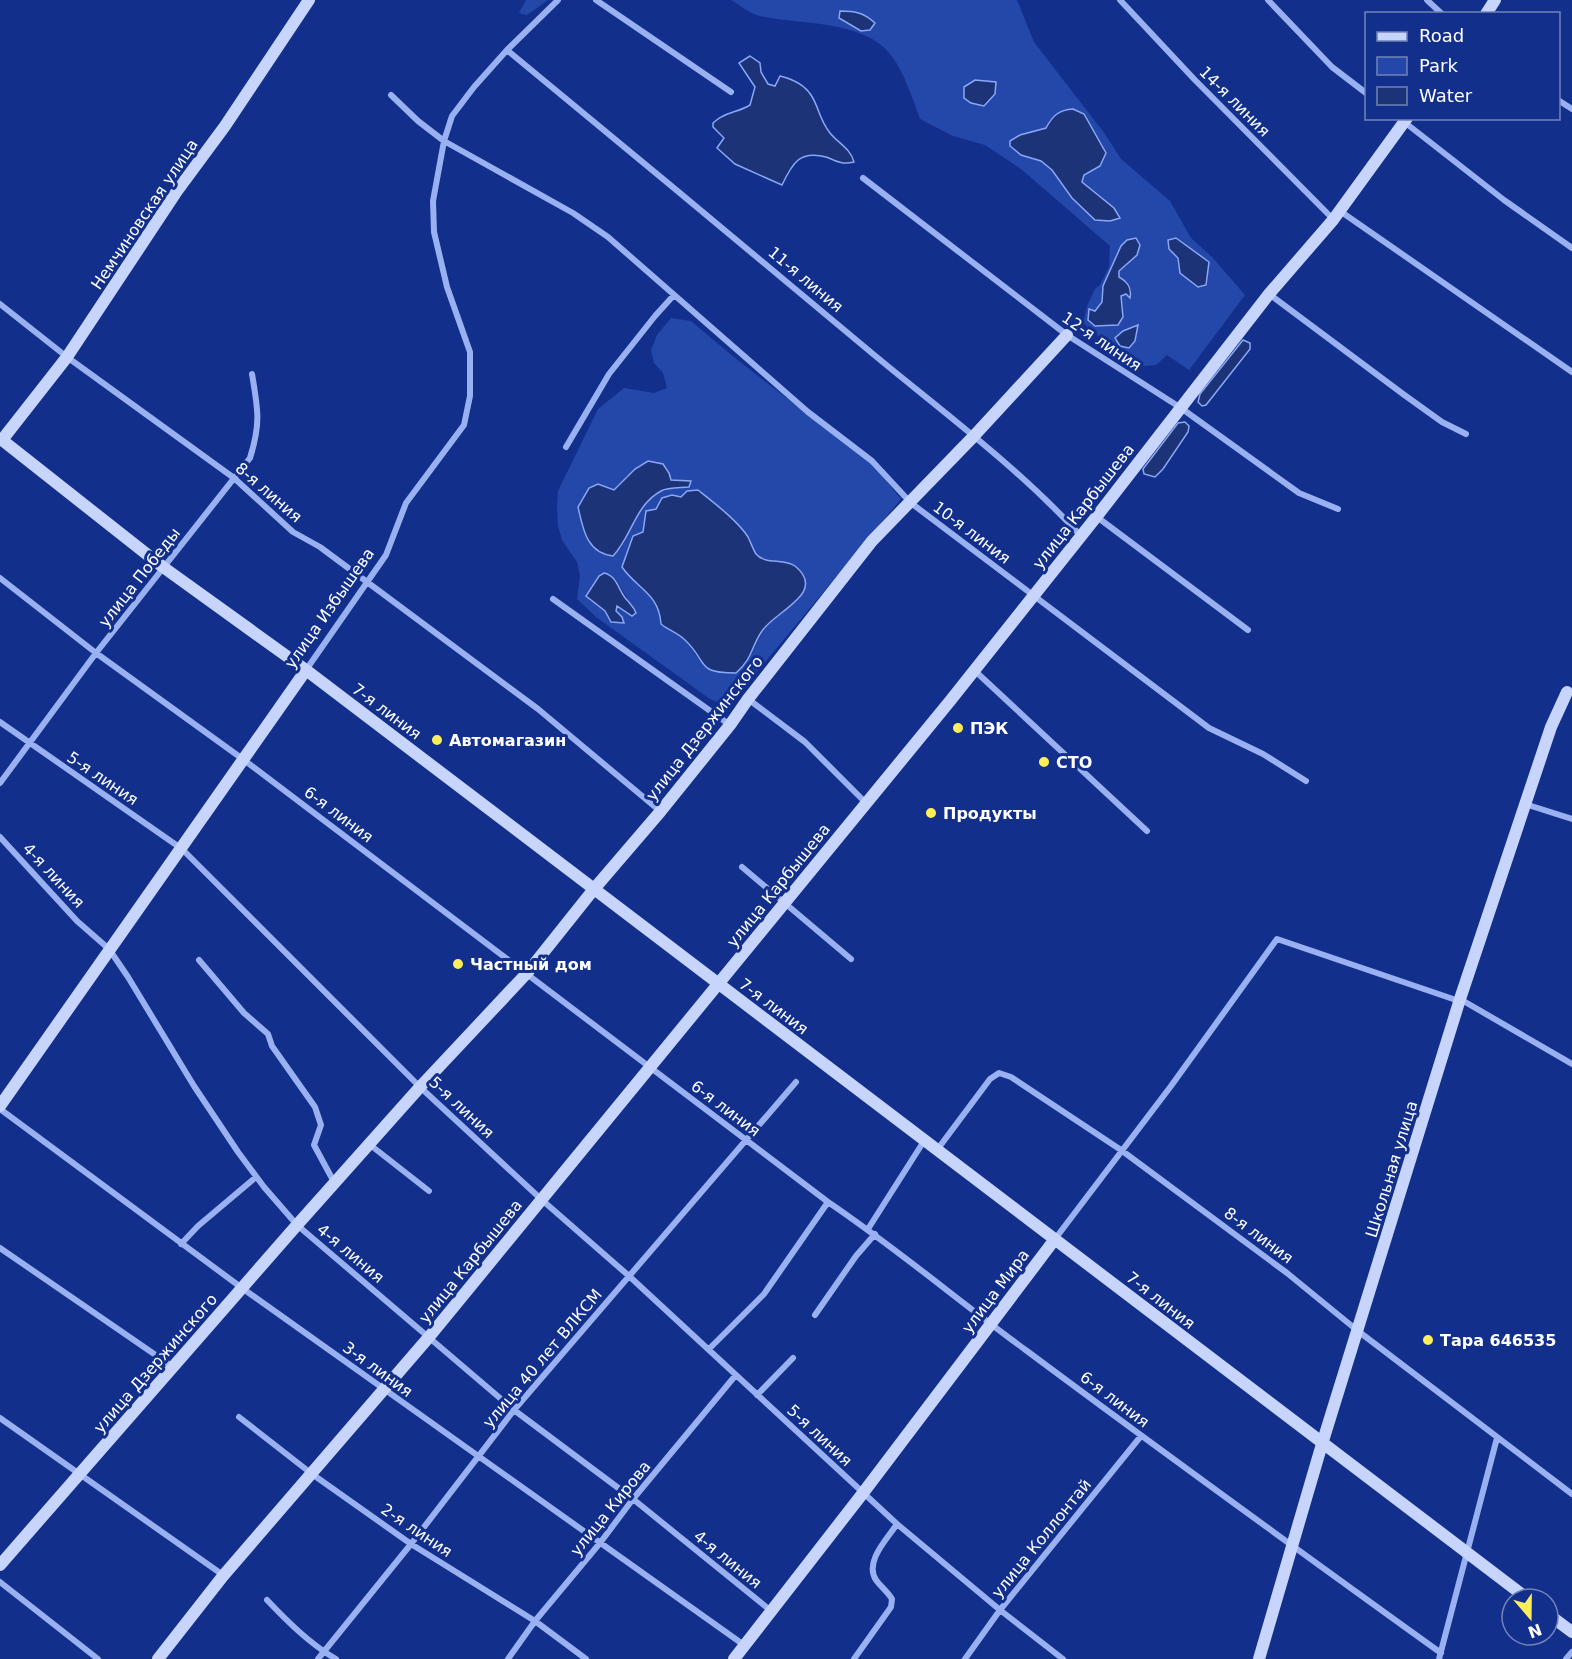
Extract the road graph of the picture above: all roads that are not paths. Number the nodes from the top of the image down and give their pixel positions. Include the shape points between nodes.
1 (309, 0) edge
2 (558, 0) edge
3 (596, 0) edge
4 (1120, 0) edge
5 (1268, 0) edge
6 (1427, 0) edge
7 (1440, 12) edge
8 (507, 50) junction
9 (730, 92) dead end
10 (1365, 92) edge
11 (391, 95) dead end
12 (1404, 120) edge
13 (444, 141) junction
14 (863, 178) dead end
15 (1336, 215) junction
16 (1572, 248) edge
17 (1269, 294) junction
18 (674, 295) junction
19 (0, 304) edge
20 (1067, 335) junction
21 (67, 357) junction
22 (1572, 372) edge
23 (252, 374) dead end
24 (1181, 408) junction
25 (1466, 434) dead end
26 (974, 437) junction
27 (1, 440) edge
28 (566, 447) dead end
29 (234, 478) junction
30 (911, 503) junction
31 (1338, 509) dead end
32 (1097, 516) junction
33 (1081, 536) junction
34 (163, 567) junction
35 (0, 578) edge
36 (367, 582) junction
37 (1033, 596) junction
38 (553, 599) dead end
39 (1248, 630) dead end
40 (96, 653) junction
41 (306, 670) junction
42 (974, 670) junction
43 (1570, 690) edge
44 (748, 699) junction
45 (0, 722) edge
46 (730, 725) junction
47 (28, 743) junction
48 (244, 760) junction
49 (1306, 781) dead end
50 (0, 783) edge
51 (866, 803) junction
52 (1525, 804) junction
53 (660, 812) junction
54 (1572, 819) edge
55 (1147, 831) dead end
56 (0, 837) edge
57 (182, 849) junction
58 (742, 867) dead end
59 (594, 889) junction
60 (784, 902) junction
61 (109, 949) junction
62 (851, 959) dead end
63 (199, 960) dead end
64 (527, 973) junction
65 (719, 985) junction
66 (1460, 1000) junction
67 (1572, 1064) edge
68 (649, 1067) junction
69 (796, 1082) dead end
70 (420, 1086) junction
71 (0, 1108) edge
72 (746, 1139) junction
73 (924, 1141) junction
74 (369, 1144) junction
75 (1122, 1150) junction
76 (937, 1151) junction
77 (256, 1177) junction
78 (335, 1183) junction
79 (429, 1191) dead end
80 (542, 1200) junction
81 (828, 1202) junction
82 (297, 1225) junction
83 (868, 1229) junction
84 (875, 1234) junction
85 (1055, 1239) junction
86 (181, 1244) junction
87 (0, 1248) edge
88 (629, 1276) junction
89 (242, 1288) junction
90 (815, 1315) dead end
91 (991, 1324) junction
92 (1358, 1331) junction
93 (429, 1337) junction
94 (709, 1349) junction
95 (793, 1358) dead end
96 (173, 1367) junction
97 (735, 1376) junction
98 (384, 1390) junction
99 (757, 1395) junction
100 (514, 1410) junction
101 (239, 1417) dead end
102 (0, 1418) edge
103 (1141, 1436) junction
104 (1497, 1438) junction
105 (1322, 1444) junction
106 (478, 1457) junction
107 (81, 1473) junction
108 (312, 1474) junction
109 (863, 1493) junction
110 (1572, 1494) edge
111 (633, 1499) junction
112 (897, 1524) junction
113 (600, 1543) junction
114 (411, 1544) junction
115 (1292, 1546) junction
116 (1466, 1553) junction
117 (0, 1565) edge
118 (224, 1576) junction
119 (0, 1582) edge
120 (1512, 1587) edge
121 (267, 1600) dead end
122 (770, 1610) junction
123 (1000, 1610) junction
124 (535, 1621) junction
125 (745, 1645) junction
126 (324, 1652) junction
127 (1572, 1652) edge
128 (1440, 1656) edge
129 (98, 1659) edge
130 (158, 1659) edge
131 (318, 1659) edge
132 (336, 1659) edge
133 (508, 1659) edge
134 (586, 1659) edge
135 (734, 1659) edge
136 (854, 1659) edge
137 (965, 1659) edge
138 (1063, 1659) edge
139 (1259, 1659) edge
140 (1566, 1659) edge

1 - 21 main road, Немчиновская улица
2 - 8 street, улица Избышева
3 - 9 street
4 - 15 street, 14-я линия via 1194,80
5 - 10 street via 1332,67
6 - 7 street
8 - 13 street, улица Избышева via 452,116
8 - 26 street, 11-я линия
11 - 13 street, 10-я линия
12 - 15 main road, улица Карбышева
12 - 16 street via 1504,200
13 - 18 street, 10-я линия via 573,213 608,237
13 - 36 street, улица Избышева via 433,201 434,232 447,286 470,352 470,396 464,425 406,503 386,555
14 - 20 street, 12-я линия
15 - 17 main road, улица Карбышева
15 - 22 street, 14-я линия
17 - 24 main road, улица Карбышева
17 - 25 street via 1442,422
18 - 28 street via 609,374
18 - 30 street, 10-я линия via 808,412 872,461
19 - 21 street, 8-я линия
20 - 24 street, 12-я линия
20 - 26 main road, улица Дзержинского
21 - 27 main road, Немчиновская улица
21 - 29 street, 8-я линия
23 - 29 street, улица Победы via 258,435 250,458
24 - 31 street, 12-я линия via 1299,493
24 - 32 main road, улица Карбышева
26 - 30 main road, улица Дзержинского
26 - 33 street, 11-я линия via 1050,502
27 - 34 main road, 7-я линия
29 - 34 street, улица Победы
29 - 36 street, 8-я линия via 293,532 321,547
30 - 37 street, 10-я линия
30 - 44 main road, улица Дзержинского via 872,541
32 - 33 main road, улица Карбышева
32 - 39 street
33 - 37 main road, улица Карбышева
34 - 40 street, улица Победы
34 - 41 main road, 7-я линия
35 - 40 street, 6-я линия
36 - 41 street, улица Избышева
36 - 53 street, 8-я линия via 538,709
37 - 42 main road, улица Карбышева
37 - 49 street, 10-я линия via 1209,728 1263,754
38 - 46 street
40 - 47 street, улица Победы
40 - 48 street, 6-я линия
41 - 48 main road, улица Избышева
41 - 59 main road, 7-я линия
42 - 51 main road, улица Карбышева
42 - 55 street
43 - 52 main road, Школьная улица via 1551,727
44 - 46 main road, улица Дзержинского
44 - 51 street via 805,742
45 - 47 street, 5-я линия
46 - 53 main road, улица Дзержинского
47 - 50 street, улица Победы
47 - 57 street, 5-я линия
48 - 57 main road, улица Избышева
48 - 64 street, 6-я линия
51 - 60 main road, улица Карбышева
52 - 54 street
52 - 66 main road, Школьная улица
53 - 59 main road, улица Дзержинского
56 - 61 street, 4-я линия via 77,921
57 - 61 main road, улица Избышева
57 - 70 street, 5-я линия
58 - 60 street
59 - 64 main road, улица Дзержинского
59 - 65 main road, 7-я линия
60 - 62 street
60 - 65 main road, улица Карбышева
61 - 71 main road, улица Избышева
61 - 77 street, 4-я линия
63 - 78 street via 244,1013 268,1034 272,1046 315,1107 321,1125 314,1145
64 - 68 street, 6-я линия
64 - 70 main road, улица Дзержинского
65 - 68 main road, улица Карбышева
65 - 73 main road, 7-я линия
66 - 67 street
66 - 75 street, улица Мира via 1277,939
66 - 92 main road, Школьная улица
68 - 72 street, 6-я линия
68 - 80 main road, улица Карбышева
69 - 72 street, улица 40 лет ВЛКСМ
70 - 74 main road, улица Дзержинского
70 - 80 street, 5-я линия
71 - 86 street, 3-я линия
72 - 81 street, 6-я линия
72 - 88 street, улица 40 лет ВЛКСМ
73 - 76 main road, 7-я линия
73 - 83 street
74 - 78 main road, улица Дзержинского
74 - 79 street
75 - 76 street, 8-я линия via 999,1073 990,1079
75 - 85 street, улица Мира
75 - 92 street, 8-я линия
76 - 85 main road, 7-я линия
77 - 82 street, 4-я линия
77 - 86 street
78 - 82 main road, улица Дзержинского
80 - 88 street, 5-я линия
80 - 93 main road, улица Карбышева
81 - 83 street, 6-я линия
81 - 94 street via 764,1294
82 - 89 main road, улица Дзержинского
82 - 93 street, 4-я линия
83 - 84 street, 6-я линия
84 - 90 street
84 - 91 street, 6-я линия
85 - 91 main road, улица Мира
85 - 105 main road, 7-я линия
86 - 89 street, 3-я линия
87 - 96 street
88 - 94 street, 5-я линия
88 - 100 street, улица 40 лет ВЛКСМ
89 - 96 main road, улица Дзержинского
89 - 98 street, 3-я линия
91 - 103 street, 6-я линия
91 - 109 main road, улица Мира
92 - 104 street, 8-я линия
92 - 105 main road, Школьная улица
93 - 98 main road, улица Карбышева
93 - 100 street, 4-я линия
94 - 97 street, 5-я линия
95 - 99 street
96 - 107 main road, улица Дзержинского
97 - 99 street, 5-я линия
97 - 111 street, улица Кирова
98 - 106 street, 3-я линия
98 - 108 main road, улица Карбышева
99 - 109 street, 5-я линия
100 - 106 street, улица 40 лет ВЛКСМ
100 - 111 street, 4-я линия
101 - 108 street, 2-я линия
102 - 107 street
103 - 115 street, 6-я линия
103 - 123 street, улица Коллонтай
104 - 110 street, 8-я линия
104 - 116 street
105 - 115 main road, Школьная улица
105 - 116 main road, 7-я линия
106 - 113 street, 3-я линия
106 - 114 street, улица 40 лет ВЛКСМ
107 - 117 main road, улица Дзержинского
107 - 118 street
108 - 114 street, 2-я линия
108 - 118 main road, улица Карбышева
109 - 112 street, 5-я линия
109 - 122 main road, улица Мира
111 - 113 street, улица Кирова
111 - 122 street, 4-я линия
112 - 123 street, 5-я линия
112 - 136 street via 878,1552 872,1569 892,1599 891,1607
113 - 124 street, улица Кирова
113 - 125 street, 3-я линия
114 - 124 street, 2-я линия
114 - 126 street, улица 40 лет ВЛКСМ
115 - 128 street, 6-я линия
115 - 139 main road, Школьная улица
116 - 120 main road, 7-я линия
116 - 128 street
118 - 130 main road, улица Карбышева
119 - 129 street
121 - 126 street
122 - 125 main road, улица Мира
123 - 137 street, улица Коллонтай
123 - 138 street, 5-я линия
124 - 133 street, улица Кирова
124 - 134 street, 2-я линия
125 - 135 main road, улица Мира
126 - 131 street, улица 40 лет ВЛКСМ
126 - 132 street
127 - 140 street

